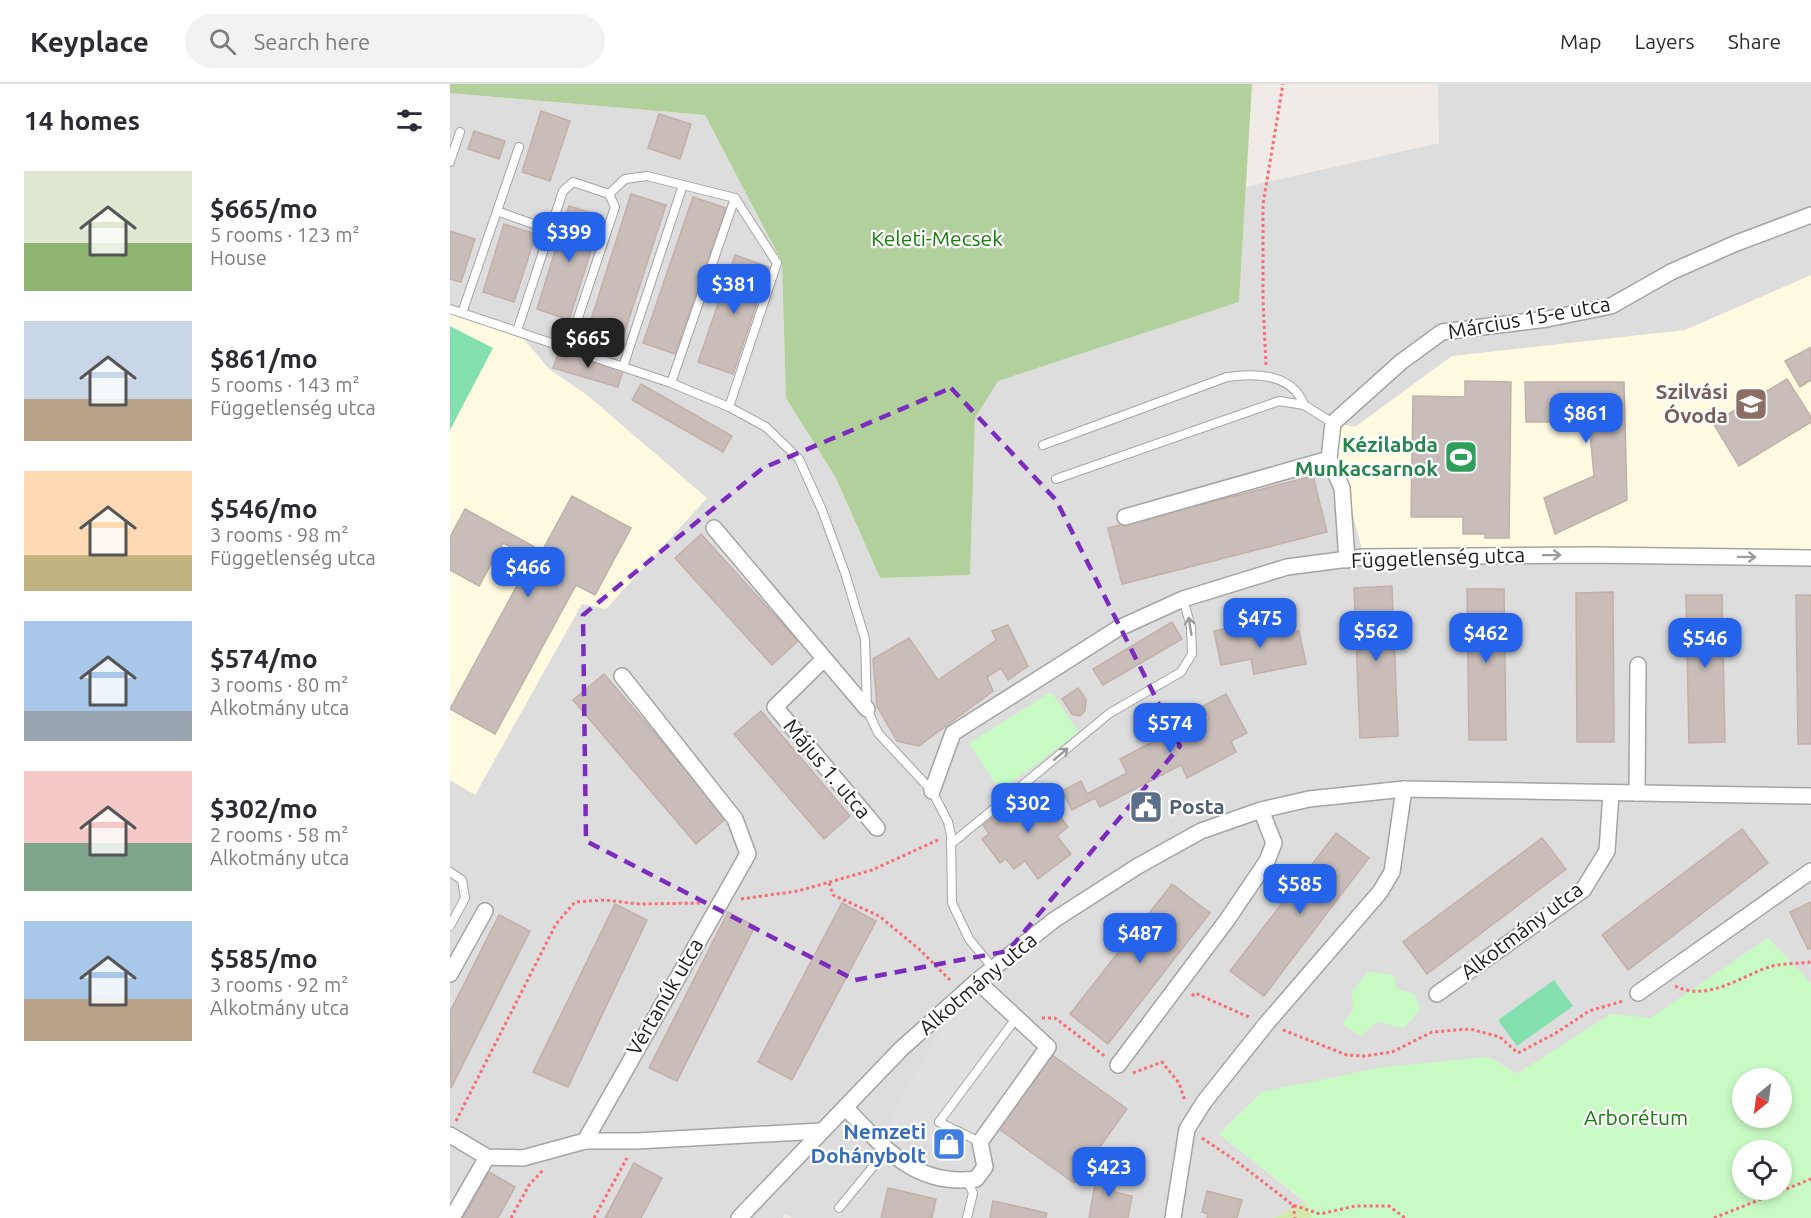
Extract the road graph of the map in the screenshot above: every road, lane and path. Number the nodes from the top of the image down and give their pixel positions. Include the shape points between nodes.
1 (1283, 84) edge
2 (460, 132) dead end
3 (519, 147) dead end
4 (450, 162) edge
5 (683, 185) junction
6 (609, 194) junction
7 (735, 198) junction
8 (497, 211) junction
9 (1811, 215) edge
10 (550, 230) junction
11 (450, 309) edge
12 (462, 313) junction
13 (517, 331) junction
14 (568, 348) junction
15 (623, 367) junction
16 (1266, 376) junction
17 (671, 383) junction
18 (1304, 405) junction
19 (729, 407) junction
20 (1333, 423) junction
21 (1043, 445) dead end
22 (1329, 459) junction
23 (1056, 479) dead end
24 (1125, 517) dead end
25 (714, 528) dead end
26 (1811, 558) edge
27 (1347, 560) junction
28 (1183, 599) junction
29 (824, 659) junction
30 (1638, 665) dead end
31 (622, 676) dead end
32 (867, 710) junction
33 (1404, 789) junction
34 (932, 791) junction
35 (1611, 793) junction
36 (1637, 793) junction
37 (1811, 796) edge
38 (1261, 810) junction
39 (877, 828) dead end
40 (951, 835) junction
41 (951, 844) junction
42 (1811, 871) edge
43 (450, 872) edge
44 (828, 882) junction
45 (719, 902) junction
46 (485, 910) dead end
47 (450, 926) edge
48 (1810, 962) edge
49 (993, 968) junction
50 (450, 974) edge
51 (1660, 979) junction
52 (977, 981) junction
53 (954, 984) dead end
54 (1638, 993) joint
55 (1437, 994) dead end
56 (1189, 997) dead end
57 (1017, 1017) junction
58 (1054, 1018) dead end
59 (1266, 1024) junction
60 (1077, 1035) dead end
61 (1118, 1065) dead end
62 (1136, 1066) dead end
63 (845, 1107) junction
64 (453, 1129) edge
65 (1187, 1129) junction
66 (821, 1131) junction
67 (585, 1141) junction
68 (637, 1141) junction
69 (980, 1142) junction
70 (886, 1151) junction
71 (487, 1157) junction
72 (1811, 1179) edge
73 (967, 1180) junction
74 (529, 1185) dead end
75 (1293, 1205) junction
76 (839, 1208) dead end
77 (452, 1218) edge
78 (511, 1218) edge
79 (594, 1218) edge
80 (739, 1218) edge
81 (966, 1218) edge
82 (1173, 1218) edge
83 (1295, 1218) edge
84 (1405, 1218) edge
85 (1714, 1218) edge

1 - 16 path via 1263,204
2 - 4 lane
3 - 8 lane
5 - 6 lane via 647,176 625,179
5 - 7 lane
5 - 15 lane
6 - 10 lane via 573,182 563,191
6 - 14 lane via 615,207
7 - 17 lane
7 - 19 lane via 777,264
8 - 10 lane
8 - 12 lane
9 - 20 street, Március 15-e utca via 1671,272 1611,306 1547,319 1442,332 1401,362
10 - 13 lane
11 - 12 lane
12 - 13 lane
13 - 14 lane
14 - 15 lane
15 - 17 lane
16 - 18 lane via 1292,388
16 - 21 lane via 1227,377
17 - 19 lane
18 - 20 lane
18 - 23 lane via 1279,401
19 - 32 lane via 766,427 799,459 826,521 865,639
20 - 22 street
22 - 24 street
22 - 27 street via 1342,488
25 - 29 street
27 -> 26 street, Függetlenség utca via 1593,555
27 - 28 street, Függetlenség utca via 1287,567
28 - 34 street, Függetlenség utca via 1117,629 953,733
41 -> 28 lane via 1110,712 1181,672 1192,654 1191,627
29 - 32 street
29 - 39 street, Május 1. utca via 775,707
30 - 36 street
31 - 45 street, Vértanúk utca via 735,819 748,854
32 - 34 lane via 878,733
33 - 35 street, Alkotmány utca
33 - 38 street, Alkotmány utca via 1309,799
33 - 59 street via 1392,873
34 - 40 lane
35 - 36 street, Alkotmány utca
35 - 55 street, Alkotmány utca via 1607,851 1583,890
36 - 37 street, Alkotmány utca
38 - 49 street, Alkotmány utca via 1200,831 1138,866 1054,920
38 - 61 street via 1274,843 1267,861
40 - 41 lane
40 - 44 path via 872,870
41 - 49 lane via 952,903 969,939
42 - 51 street
43 - 47 lane via 462,880 465,898
44 - 45 path via 798,891
44 - 53 path via 833,895 879,916
45 - 64 path via 575,902 556,924
45 - 67 street, Vértanúk utca
46 - 50 street
48 - 51 path via 1770,967 1705,992 1680,989
49 - 52 street, Alkotmány utca
51 - 54 street
52 - 57 street
52 - 63 street, Alkotmány utca via 901,1049
54 - 59 path via 1618,1004 1589,1011 1518,1053 1500,1037 1470,1029 1432,1032 1392,1052 1347,1055
56 - 59 path via 1195,993
57 - 69 street via 1048,1047
57 - 69 lane via 939,1122
58 - 60 path
59 - 65 street
62 - 65 path via 1129,1075 1162,1062 1179,1083 1190,1114
63 - 66 street, Alkotmány utca
63 - 70 street
64 - 71 street
65 - 75 path
65 - 82 street
66 - 68 street
66 - 80 street, Alkotmány utca
67 - 68 street
67 - 71 street via 523,1158
68 - 79 path
69 - 73 street via 985,1167 976,1179
70 - 73 street via 918,1171
70 - 76 lane
71 - 77 street
72 - 85 path
73 - 81 lane via 973,1193
74 - 78 path
75 - 83 path
75 - 84 path via 1320,1214 1355,1206 1389,1206

